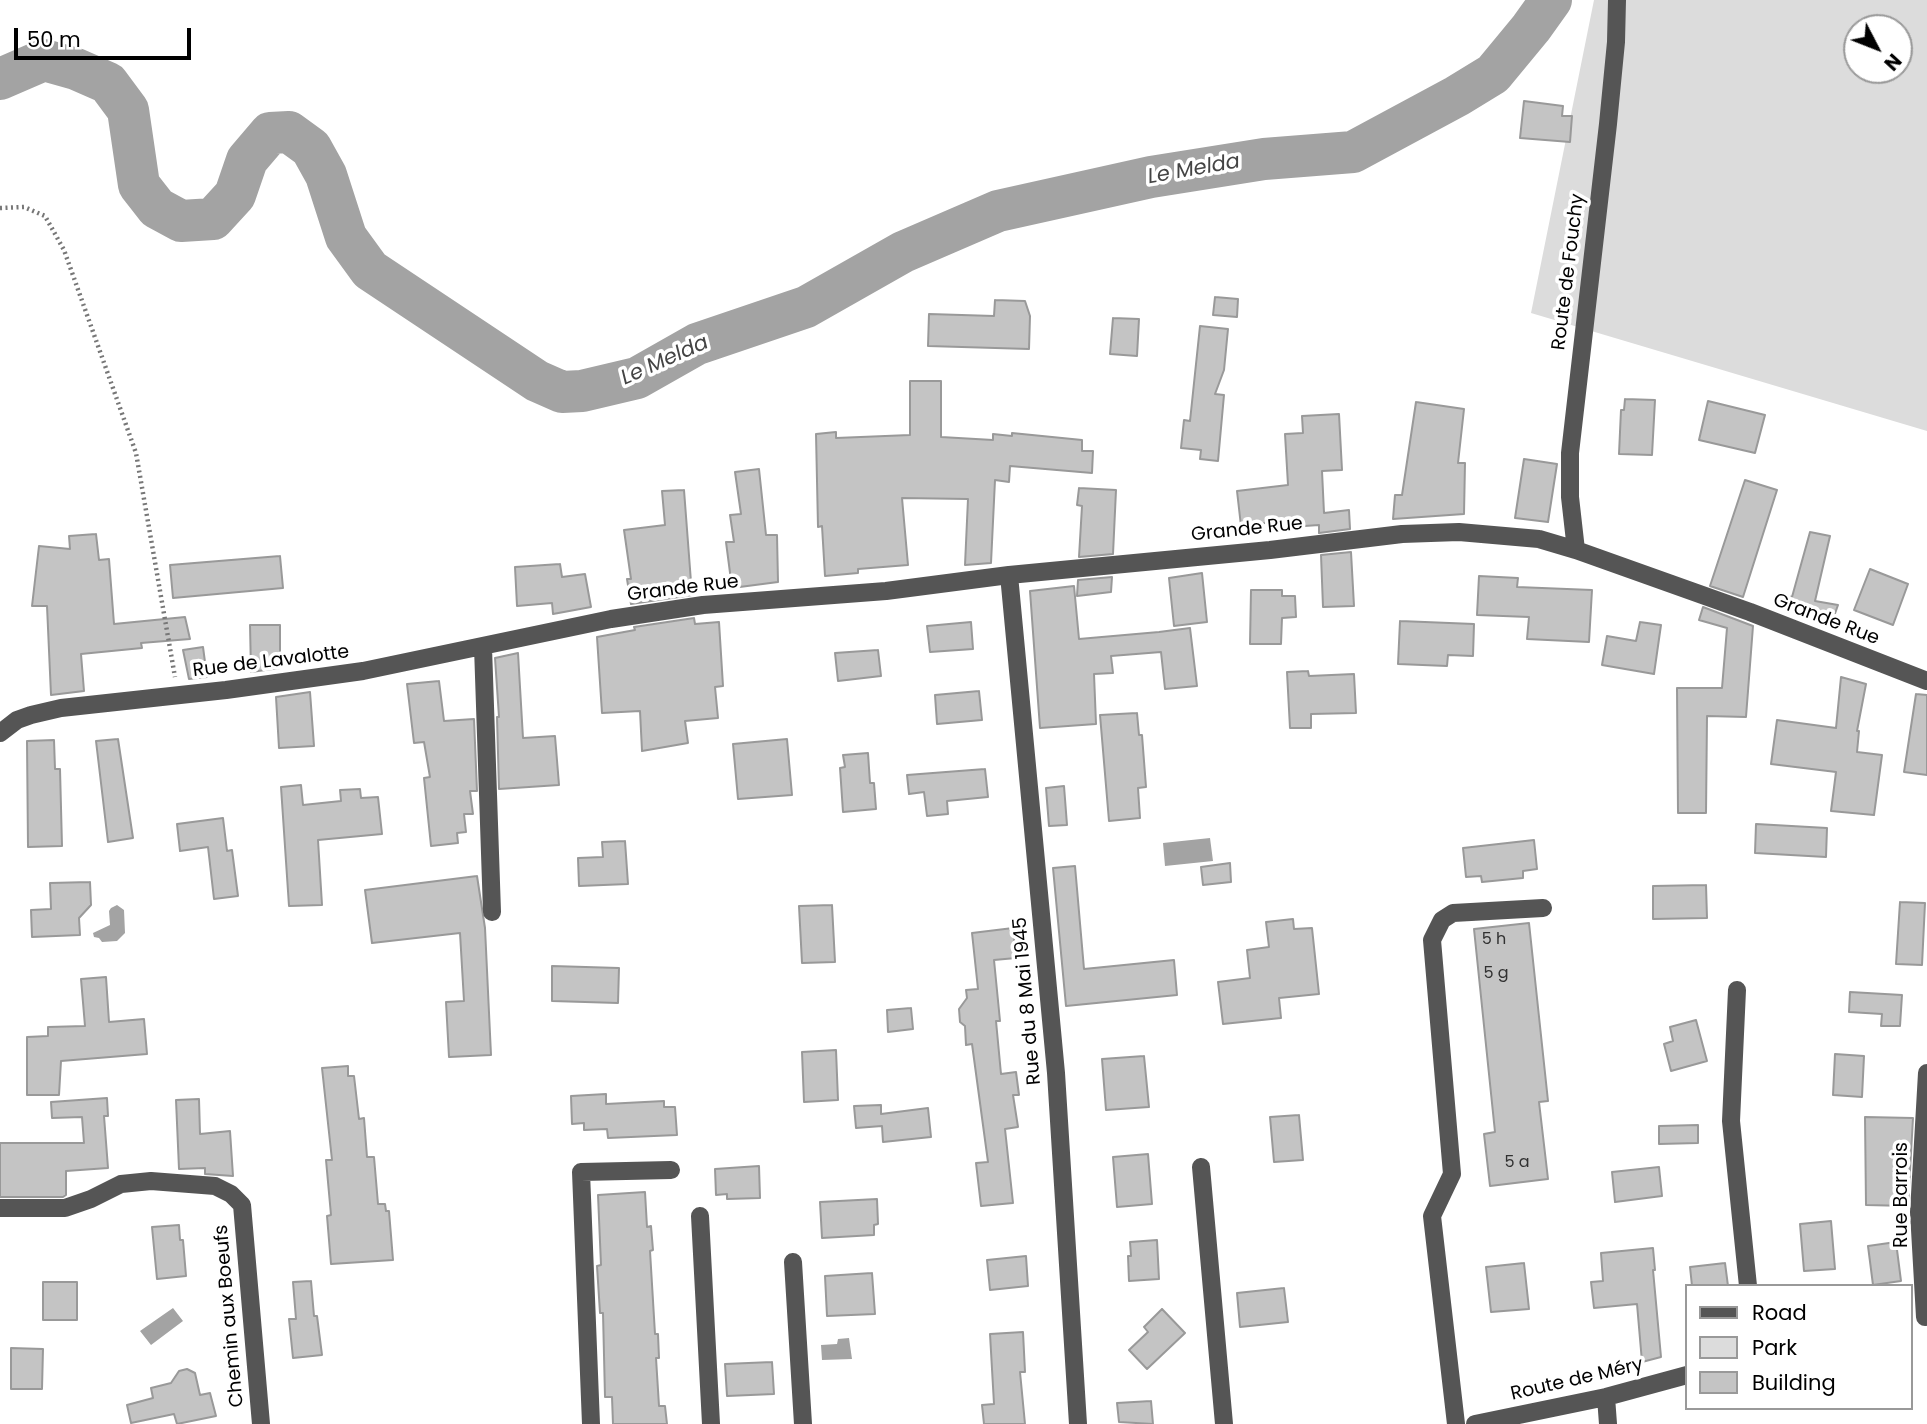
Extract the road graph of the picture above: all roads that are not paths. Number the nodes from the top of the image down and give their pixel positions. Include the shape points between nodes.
1 (1617, 0) edge
2 (1576, 550) junction
3 (1009, 575) junction
4 (550, 631) joint
5 (483, 647) junction
6 (1927, 681) edge
7 (0, 733) edge
8 (1543, 908) dead end
9 (492, 912) dead end
10 (1737, 990) dead end
11 (1927, 1073) edge
12 (1201, 1167) dead end
13 (671, 1170) dead end
14 (0, 1208) edge
15 (700, 1216) dead end
16 (793, 1262) dead end
17 (1748, 1284) edge
18 (1921, 1318) edge
19 (1686, 1375) edge
20 (1606, 1397) junction
21 (261, 1424) edge
22 (591, 1424) edge
23 (711, 1424) edge
24 (803, 1424) edge
25 (1078, 1424) edge
26 (1224, 1424) edge
27 (1456, 1424) edge
28 (1475, 1424) edge
29 (1608, 1424) edge

1 - 2 street, Route de Fouchy via 1608,124 1570,453
2 - 3 street, Grande Rue via 1504,534 1413,533
2 - 6 street, Grande Rue
3 - 4 street, Grande Rue via 886,591 704,605
3 - 25 street, Rue du 8 Mai 1945 via 1056,1073
4 - 5 street, Rue de Lavalotte
5 - 7 street, Rue de Lavalotte via 363,671 41,712 17,720
5 - 9 street
8 - 27 street via 1452,913 1432,940 1452,1174 1432,1216
10 - 17 street via 1731,1121
11 - 18 street, Rue Barrois via 1919,1212
12 - 26 street
13 - 22 street via 581,1172
14 - 21 street, Chemin aux Boeufs via 65,1208 121,1184 151,1181 215,1186 230,1194 242,1205
15 - 23 street
16 - 24 street
19 - 20 street, Route de Méry
20 - 28 street, Route de Méry
20 - 29 street

